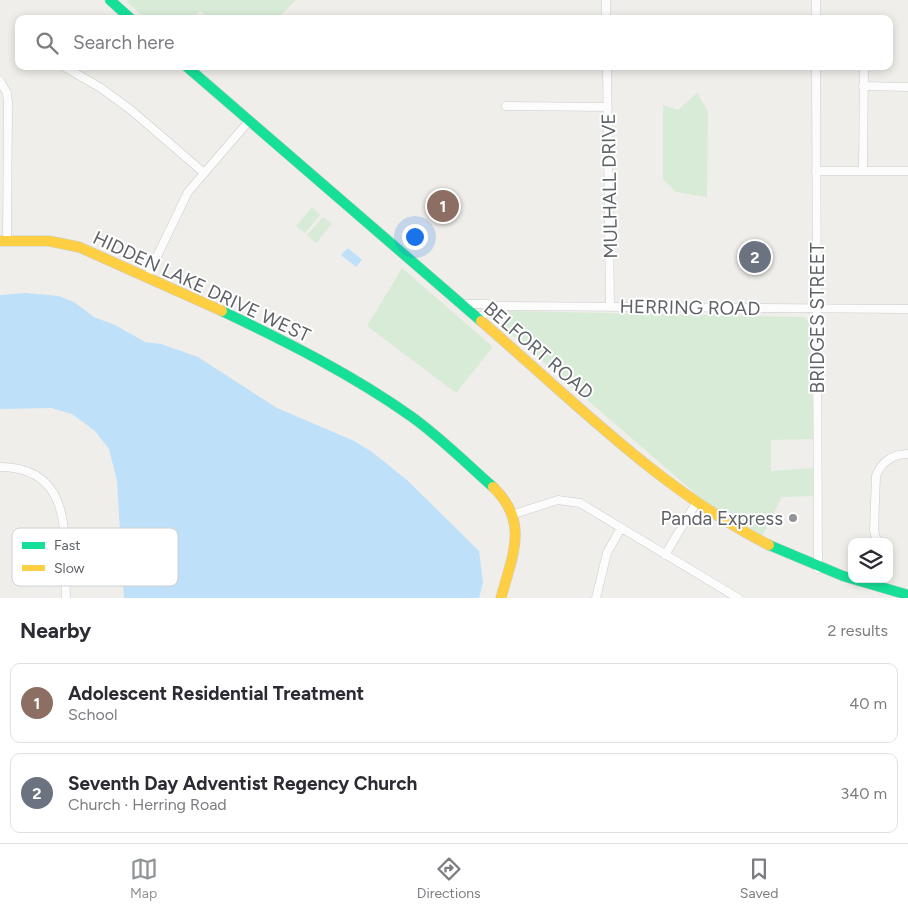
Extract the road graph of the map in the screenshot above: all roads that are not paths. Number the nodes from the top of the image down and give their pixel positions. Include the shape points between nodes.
1 (111, 0) edge
2 (606, 0) edge
3 (816, 0) edge
4 (127, 15) edge
5 (606, 15) edge
6 (816, 15) edge
7 (70, 70) edge
8 (191, 70) edge
9 (607, 70) edge
10 (816, 70) edge
11 (864, 70) edge
12 (0, 81) edge
13 (863, 86) junction
14 (908, 86) edge
15 (506, 106) dead end
16 (608, 107) junction
17 (250, 121) junction
18 (4, 148) edge
19 (816, 171) junction
20 (863, 171) junction
21 (908, 171) edge
22 (203, 172) junction
23 (4, 241) edge
24 (147, 277) junction
25 (460, 304) junction
26 (496, 306) junction
27 (610, 306) junction
28 (817, 308) junction
29 (908, 309) edge
30 (477, 319) junction
31 (908, 454) edge
32 (0, 467) edge
33 (696, 503) junction
34 (514, 514) junction
35 (65, 528) edge
36 (620, 528) junction
37 (876, 538) edge
38 (665, 554) junction
39 (818, 569) junction
40 (908, 595) edge
41 (501, 598) edge
42 (596, 598) edge
43 (738, 598) edge

1 - 4 street
2 - 5 street
3 - 6 street
7 - 22 street via 131,110
8 - 17 street, BELFORT ROAD
9 - 16 street, MULHALL DRIVE
10 - 19 street, BRIDGES STREET
11 - 13 street
12 - 18 street via 8,103
13 - 14 street
13 - 20 street
15 - 16 street
16 - 27 street, MULHALL DRIVE
17 - 22 street
17 - 25 street, BELFORT ROAD
18 - 23 street
19 - 20 street
19 - 28 street, BRIDGES STREET
20 - 21 street
22 - 24 street via 180,204
23 - 24 street, HIDDEN LAKE DRIVE WEST via 49,241 70,245
24 - 34 street, HIDDEN LAKE DRIVE WEST via 262,330 403,411 502,495
25 - 26 street, HERRING ROAD
25 - 30 street, BELFORT ROAD
26 - 27 street, HERRING ROAD
26 - 30 street
27 - 28 street, HERRING ROAD
28 - 29 street, HERRING ROAD
28 - 39 street, BRIDGES STREET
30 - 33 street, BELFORT ROAD via 667,482
31 - 37 street via 881,461 874,482
32 - 35 street via 19,469 49,487 58,501
33 - 38 street
33 - 39 street, BELFORT ROAD via 738,530
34 - 36 street via 567,500 580,503
34 - 41 street via 515,539
36 - 38 street
36 - 42 street via 607,553
38 - 43 street
39 - 40 street, BELFORT ROAD

